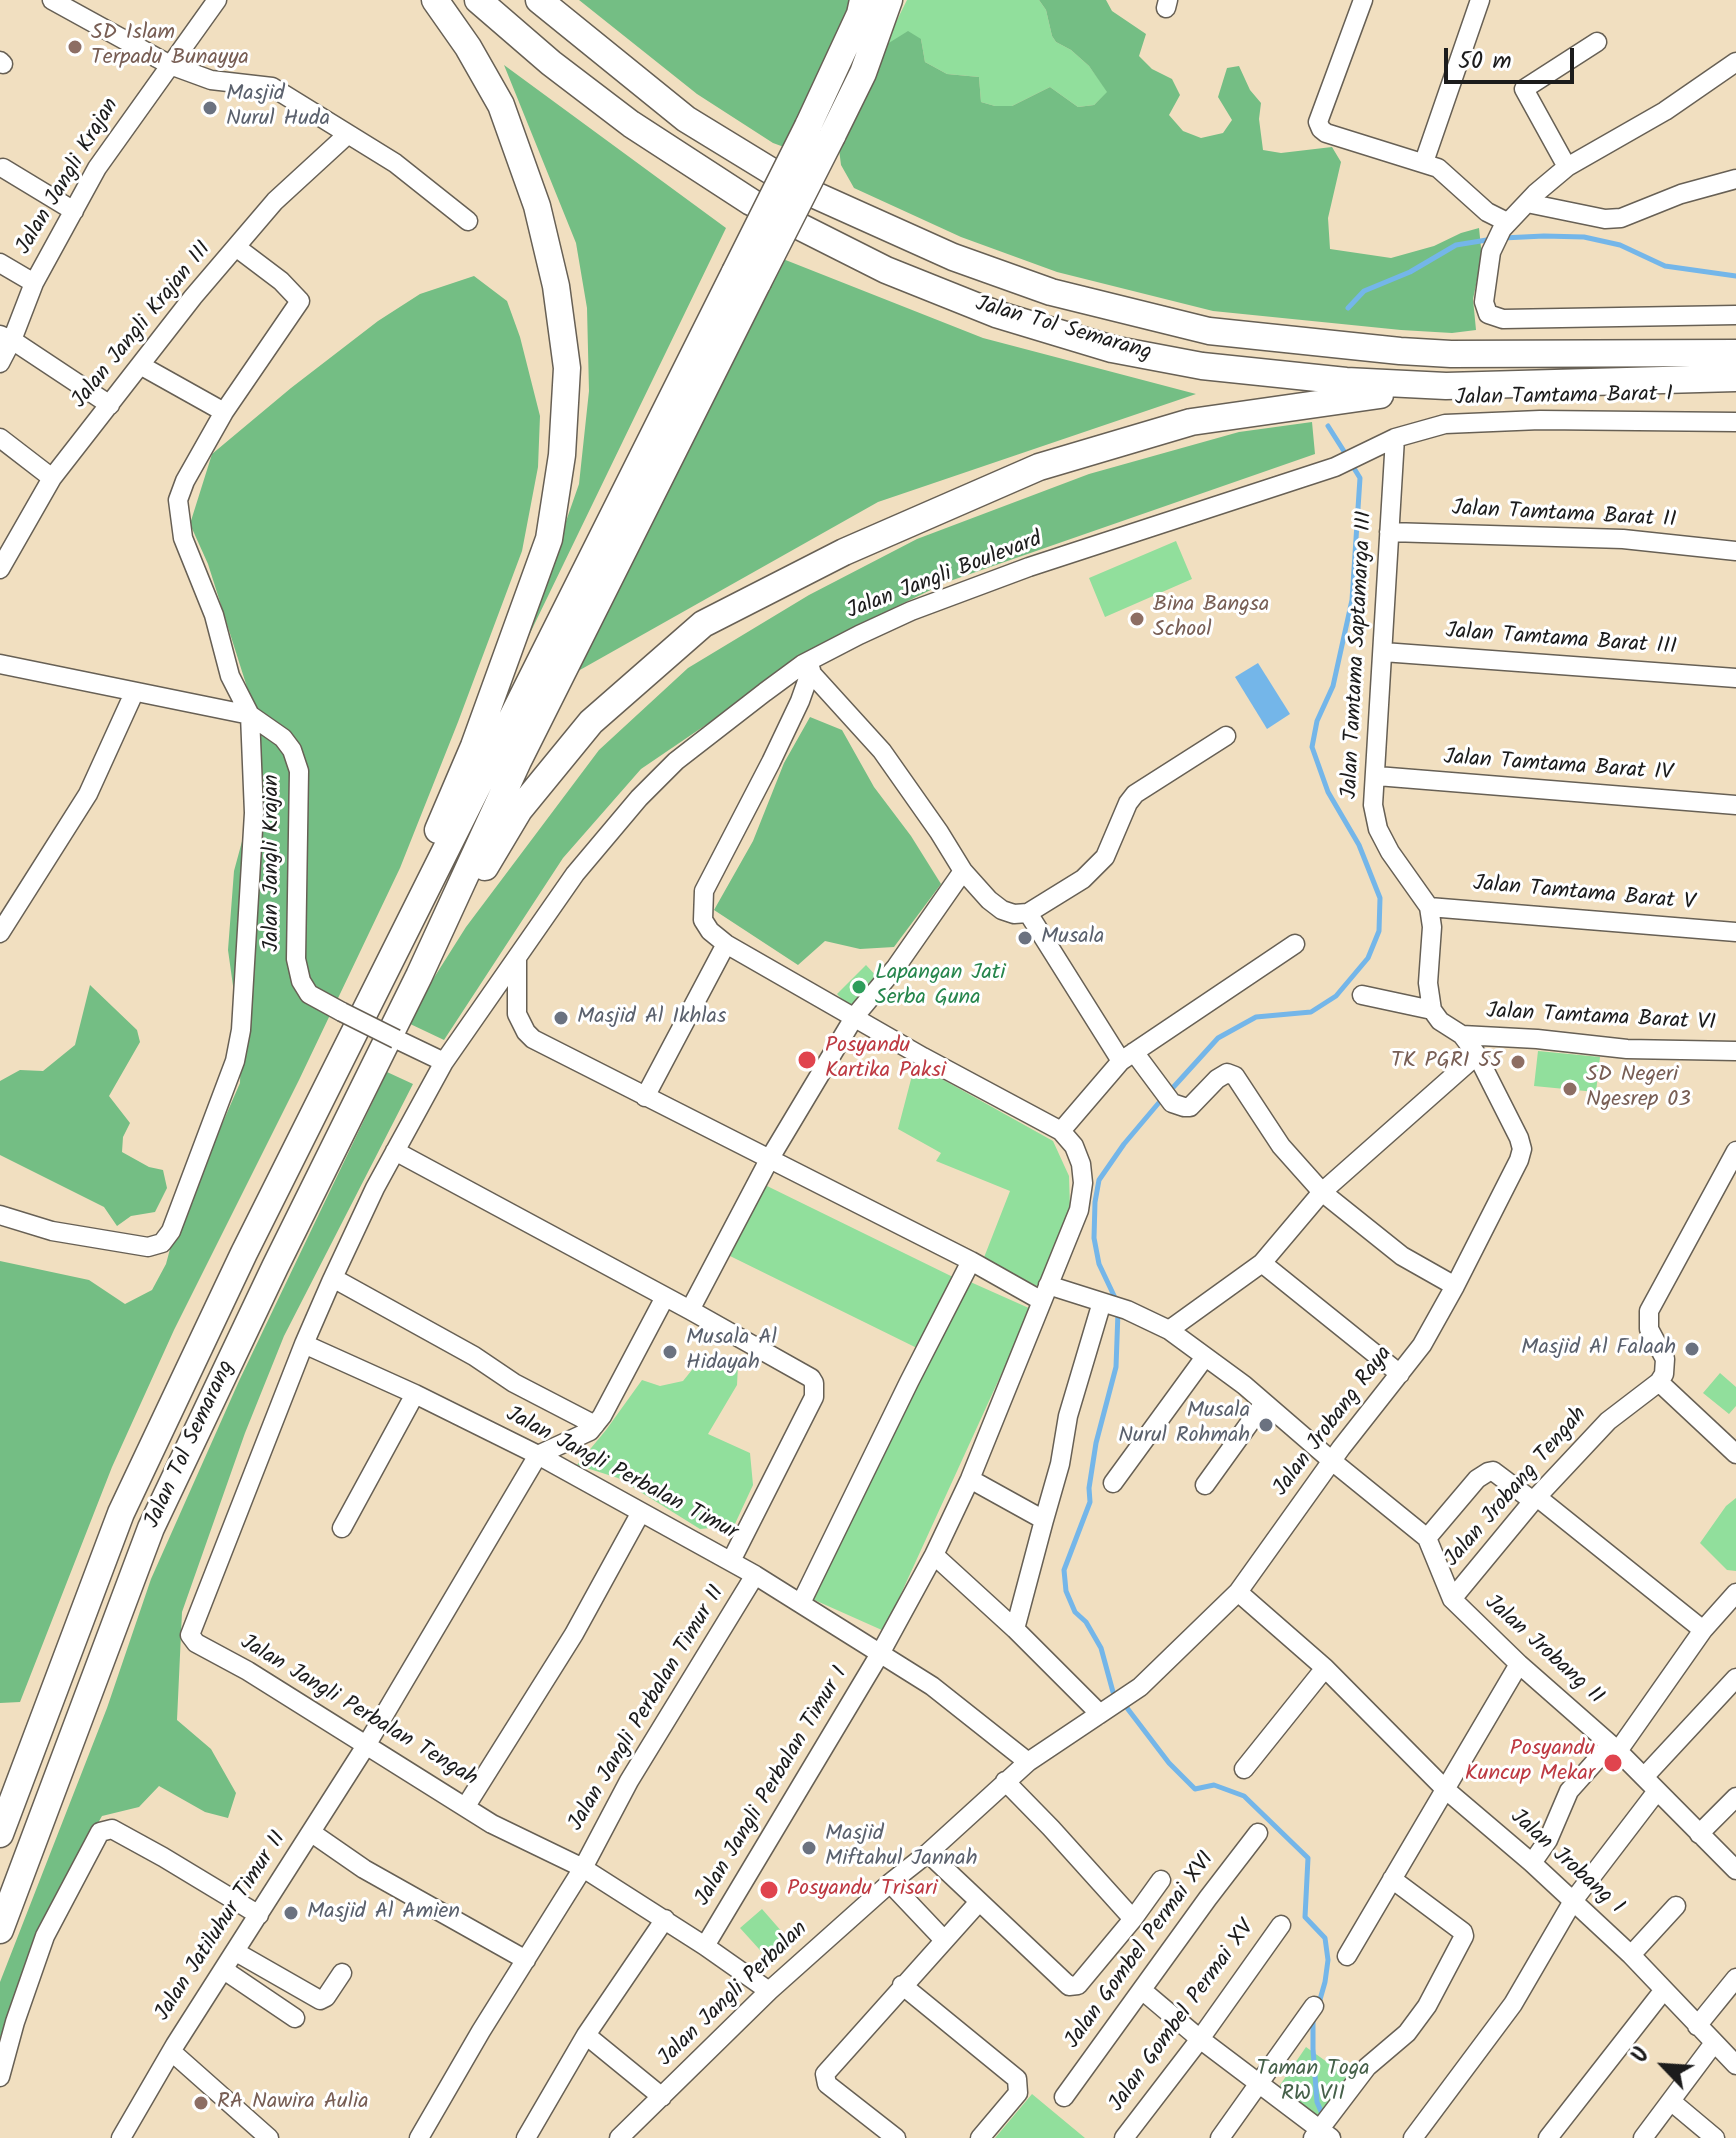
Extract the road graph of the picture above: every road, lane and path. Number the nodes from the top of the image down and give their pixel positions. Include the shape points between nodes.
1 (52, 0) edge
2 (217, 0) edge
3 (435, 0) edge
4 (478, 0) edge
5 (539, 0) edge
6 (863, 0) edge
7 (889, 0) edge
8 (1363, 0) edge
9 (1480, 0) edge
10 (1597, 42) dead end
11 (1736, 62) edge
12 (170, 65) junction
13 (820, 131) junction
14 (348, 134) junction
15 (1424, 162) junction
16 (1567, 167) junction
17 (3, 168) dead end
18 (1736, 179) edge
19 (1527, 203) junction
20 (74, 211) junction
21 (468, 221) dead end
22 (1504, 225) junction
23 (236, 247) junction
24 (0, 263) edge
25 (746, 277) junction
26 (34, 283) junction
27 (1736, 315) edge
28 (6, 338) edge
29 (1736, 353) edge
30 (0, 363) edge
31 (140, 365) junction
32 (1736, 378) edge
33 (1446, 386) junction
34 (110, 405) junction
35 (224, 412) junction
36 (1736, 422) edge
37 (0, 438) edge
38 (1395, 438) junction
39 (52, 478) junction
40 (1389, 532) junction
41 (1736, 551) edge
42 (0, 569) edge
43 (1383, 652) junction
44 (0, 664) edge
45 (807, 667) junction
46 (1736, 678) edge
47 (134, 693) junction
48 (250, 715) junction
49 (1226, 736) dead end
50 (1377, 776) junction
51 (1736, 805) edge
52 (963, 871) junction
53 (1429, 907) junction
54 (1028, 913) junction
55 (1736, 932) edge
56 (0, 933) edge
57 (726, 944) junction
58 (1295, 944) dead end
59 (517, 957) junction
60 (419, 976) junction
61 (1362, 995) dead end
62 (1432, 1010) junction
63 (855, 1016) junction
64 (1462, 1035) junction
65 (1736, 1051) edge
66 (343, 1055) junction
67 (1477, 1055) junction
68 (1127, 1057) junction
69 (444, 1062) junction
70 (645, 1097) junction
71 (1061, 1131) junction
72 (395, 1151) junction
73 (1736, 1151) edge
74 (770, 1158) junction
75 (1322, 1192) junction
76 (0, 1215) edge
77 (971, 1261) junction
78 (1262, 1263) junction
79 (333, 1278) junction
80 (1455, 1286) junction
81 (1045, 1293) junction
82 (665, 1297) junction
83 (1114, 1306) junction
84 (690, 1310) junction
85 (1169, 1330) junction
86 (304, 1344) junction
87 (1205, 1357) junction
88 (1400, 1374) junction
89 (1659, 1382) junction
90 (415, 1394) junction
91 (1264, 1403) junction
92 (595, 1425) junction
93 (1736, 1454) edge
94 (538, 1455) junction
95 (1332, 1461) junction
96 (970, 1479) junction
97 (1113, 1483) dead end
98 (1205, 1485) dead end
99 (1535, 1499) junction
100 (641, 1512) junction
101 (1044, 1520) junction
102 (342, 1528) dead end
103 (1427, 1538) junction
104 (934, 1555) junction
105 (731, 1561) junction
106 (755, 1575) junction
107 (1238, 1592) junction
108 (1736, 1593) edge
109 (1452, 1599) junction
110 (801, 1603) junction
111 (1015, 1629) junction
112 (1703, 1630) junction
113 (881, 1652) junction
114 (1519, 1664) junction
115 (1325, 1668) junction
116 (1736, 1678) edge
117 (1100, 1714) junction
118 (367, 1744) junction
119 (1614, 1748) junction
120 (1028, 1762) junction
121 (1244, 1769) dead end
122 (1644, 1777) junction
123 (1005, 1781) junction
124 (1445, 1789) junction
125 (1657, 1791) junction
126 (1736, 1797) edge
127 (466, 1806) junction
128 (312, 1833) junction
129 (1258, 1833) dead end
130 (0, 1834) edge
131 (1699, 1834) junction
132 (928, 1853) junction
133 (1532, 1863) junction
134 (583, 1868) junction
135 (1736, 1870) edge
136 (1392, 1879) junction
137 (1161, 1880) dead end
138 (890, 1883) junction
139 (1573, 1901) junction
140 (978, 1903) junction
141 (1676, 1906) dead end
142 (259, 1915) junction
143 (665, 1919) junction
144 (1133, 1919) junction
145 (1281, 1925) dead end
146 (0, 1930) edge
147 (944, 1940) junction
148 (705, 1946) junction
149 (236, 1952) junction
150 (1631, 1955) junction
151 (1347, 1956) dead end
152 (526, 1960) junction
153 (224, 1970) junction
154 (342, 1973) dead end
155 (1736, 1978) edge
156 (902, 1985) junction
157 (1142, 1990) junction
158 (769, 1991) junction
159 (1663, 1991) junction
160 (1314, 2006) dead end
161 (295, 2018) dead end
162 (1697, 2026) junction
163 (586, 2035) junction
164 (1200, 2039) junction
165 (1714, 2043) junction
166 (172, 2052) junction
167 (1736, 2065) edge
168 (0, 2077) edge
169 (1261, 2083) junction
170 (662, 2097) junction
171 (1064, 2097) dead end
172 (1672, 2102) junction
173 (1321, 2135) edge
174 (121, 2138) edge
175 (269, 2138) edge
176 (419, 2138) edge
177 (526, 2138) edge
178 (619, 2138) edge
179 (896, 2138) edge
180 (980, 2138) edge
181 (1124, 2138) edge
182 (1220, 2138) edge
183 (1413, 2138) edge
184 (1548, 2138) edge
185 (1643, 2138) edge
186 (1715, 2138) edge

1 - 12 street
2 - 12 street, Jalan Jangli Krajan
3 - 66 highway via 501,105 537,206 556,286 567,368 562,455 549,539 474,746
4 - 33 highway, Jalan Tol Semarang via 631,124 751,202 886,270 982,309 1112,349 1202,366
5 - 29 highway, Jalan Tol Semarang via 686,119 782,177 953,257 1051,292 1209,331 1400,351
6 - 13 highway
7 - 13 highway via 863,73
8 - 15 street via 1318,122 1326,133
9 - 15 street
10 - 16 street via 1524,89
11 - 16 street via 1665,111
12 - 14 street via 211,80 272,87
12 - 20 street, Jalan Jangli Krajan via 111,147
13 - 25 highway, bridge
14 - 21 street via 417,178
14 - 23 street, Jalan Jangli Krajan III via 275,201
15 - 22 street
16 - 19 street
17 - 20 street
18 - 19 street via 1621,218
19 - 22 street
20 - 26 street, Jalan Jangli Krajan
22 - 27 street via 1491,252 1484,302 1495,317
23 - 31 street, Jalan Jangli Krajan III
23 - 35 street via 300,301
24 - 26 street
25 - 60 highway
25 - 66 highway
26 - 28 street, Jalan Jangli Krajan
28 - 30 street, Jalan Jangli Krajan
28 - 34 street
31 - 34 street, Jalan Jangli Krajan III
31 - 35 street
32 - 33 highway, Jalan Tol Semarang
33 - 60 highway via 1191,422 1039,467 844,552 703,624 591,722 519,810
34 - 39 street, Jalan Jangli Krajan III
35 - 48 street via 185,481 178,500 179,520 230,676
36 - 38 street, Jalan Tamtama Barat I via 1445,424
37 - 39 street
38 - 40 street, Jalan Tamtama Saptamarga III
38 - 45 street, Jalan Jangli Boulevard via 1335,467 911,611
39 - 42 street, Jalan Jangli Krajan III
40 - 41 street, Jalan Tamtama Barat II via 1623,539
40 - 43 street, Jalan Tamtama Saptamarga III
43 - 46 street, Jalan Tamtama Barat III
43 - 50 street, Jalan Tamtama Saptamarga III
44 - 47 street, Jalan Jangli Krajan
45 - 52 street via 882,751
45 - 57 street via 794,713 704,891 703,920
45 - 59 street, Jalan Jangli Boulevard via 676,761 639,798 575,874
47 - 48 street, Jalan Jangli Krajan
47 - 56 street via 88,794
48 - 69 street, Jalan Jangli Krajan, bridge via 283,738 299,771 296,959 301,981 309,994
48 - 76 street via 254,813 241,1030 235,1061 171,1231 162,1243 148,1247 52,1231
49 - 54 street via 1135,794 1097,867
50 - 51 street, Jalan Tamtama Barat IV
50 - 53 street, Jalan Tamtama Saptamarga III via 1373,805 1378,829
52 - 54 street via 1002,910
52 - 63 street
53 - 55 street, Jalan Tamtama Barat V
53 - 62 street
54 - 68 street
57 - 63 street
57 - 70 street
58 - 68 street
59 - 69 street, Jalan Jangli Boulevard
59 - 70 street, Jalan Jrobang II via 517,1014 526,1032
60 - 146 highway, Jalan Tol Semarang via 151,1528
61 - 62 street
62 - 64 street
63 - 71 street
63 - 74 street
64 - 65 street, Jalan Tamtama Barat VI via 1627,1049
64 - 67 street, Jalan Jrobang Raya
66 - 130 highway, Jalan Tol Semarang via 121,1513
67 - 75 street
67 - 80 street, Jalan Jrobang Raya via 1522,1149
68 - 71 street
68 - 75 street via 1166,1096 1190,1107 1217,1079 1227,1073 1235,1076 1281,1146
69 - 72 street, Jalan Jangli Boulevard
70 - 74 street, Jalan Jrobang II
71 - 81 street, Jalan Jangli Perbalan Timur I via 1074,1146 1083,1183 1079,1210
72 - 79 street, Jalan Jangli Boulevard
72 - 82 street
73 - 89 street via 1649,1311 1647,1323 1667,1367
74 - 77 street, Jalan Jrobang II
74 - 84 street
75 - 78 street
75 - 80 street via 1402,1256
77 - 81 street, Jalan Jrobang II
77 - 110 street
78 - 85 street
78 - 88 street
79 - 86 street, Jalan Jangli Boulevard
79 - 92 street
80 - 88 street, Jalan Jrobang Raya
81 - 83 street, Jalan Jrobang II
81 - 96 street, Jalan Jangli Perbalan Timur I
82 - 84 street
82 - 92 street
83 - 85 street, Jalan Jrobang II
83 - 101 street via 1068,1416
84 - 105 street via 814,1383 814,1397
85 - 87 street, Jalan Jrobang II
86 - 90 street, Jalan Jangli Perbalan Timur
86 - 118 street, Jalan Jangli Perbalan Tengah via 190,1635
87 - 91 street, Jalan Jrobang II
87 - 97 street
88 - 95 street, Jalan Jrobang Raya
89 - 93 street
89 - 99 street, Jalan Jrobang Tengah via 1608,1421
90 - 94 street, Jalan Jangli Perbalan Timur
90 - 102 street
91 - 95 street, Jalan Jrobang II
91 - 98 street
92 - 94 street via 582,1437
94 - 100 street, Jalan Jangli Perbalan Timur
94 - 118 street, Jalan Jatiluhur Timur II
95 - 103 street, Jalan Jrobang II
95 - 107 street, Jalan Jrobang Raya
96 - 101 street
96 - 104 street, Jalan Jangli Perbalan Timur I
99 - 103 street via 1488,1472
99 - 109 street, Jalan Jrobang Tengah
99 - 112 street
100 - 105 street, Jalan Jangli Perbalan Timur
100 - 127 street via 574,1634
101 - 111 street
103 - 109 street, Jalan Jrobang II
104 - 111 street
104 - 113 street, Jalan Jangli Perbalan Timur I
105 - 106 street, Jalan Jangli Perbalan Timur
106 - 110 street, Jalan Jangli Perbalan Timur
106 - 134 street, Jalan Jangli Perbalan Timur II via 629,1781
107 - 115 street, Jalan Jrobang I
107 - 117 street, Jalan Jrobang Raya via 1140,1687
108 - 112 street
109 - 114 street, Jalan Jrobang II
110 - 113 street, Jalan Jangli Perbalan Timur
111 - 117 street
112 - 119 street
113 - 120 street, Jalan Jangli Perbalan Timur
113 - 148 street, Jalan Jangli Perbalan Timur I
114 - 119 street, Jalan Jrobang II
114 - 124 street
115 - 121 street
115 - 124 street, Jalan Jrobang I
116 - 122 street
117 - 120 street, Jalan Jrobang Raya
118 - 127 street, Jalan Jangli Perbalan Tengah
118 - 128 street, Jalan Jatiluhur Timur II
119 - 122 street, Jalan Jrobang II
119 - 133 street via 1569,1791
120 - 123 street, Jalan Jangli Perbalan
122 - 125 street, Jalan Jrobang II
123 - 132 street, Jalan Jangli Perbalan
123 - 144 street
124 - 133 street, Jalan Jrobang I
124 - 136 street
125 - 131 street, Jalan Jrobang II
125 - 139 street
126 - 131 street
127 - 134 street, Jalan Jangli Perbalan Tengah via 520,1840
128 - 142 street, Jalan Jatiluhur Timur II
128 - 152 street via 364,1869
129 - 157 street, Jalan Gombel Permai XVI
131 - 135 street, Jalan Jrobang II
132 - 138 street, Jalan Jangli Perbalan
132 - 140 street
133 - 139 street, Jalan Jrobang I
134 - 143 street, Jalan Jangli Perbalan Tengah
134 - 152 street, Jalan Jangli Perbalan Timur II
136 - 151 street
136 - 173 street via 1464,1936 1427,2006 1407,2033 1367,2067
137 - 144 street
138 - 147 street
138 - 158 street, Jalan Jangli Perbalan
139 - 150 street, Jalan Jrobang I
139 - 183 street via 1513,2004
140 - 144 street via 1075,1987
140 - 147 street
141 - 150 street
142 - 149 street, Jalan Jatiluhur Timur II
142 - 168 street via 105,1829 95,1837 45,1936
143 - 148 street, Jalan Jangli Perbalan Tengah
143 - 163 street
145 - 164 street, Jalan Gombel Permai XV
147 - 156 street
148 - 158 street, Jalan Jangli Perbalan Tengah
149 - 153 street, Jalan Jatiluhur Timur II
149 - 154 street via 320,2000
150 - 159 street, Jalan Jrobang I
152 - 176 street, Jalan Jangli Perbalan Timur II
153 - 161 street
153 - 166 street, Jalan Jatiluhur Timur II
155 - 162 street
156 - 179 street via 825,2074 827,2084
156 - 180 street via 1017,2079 1018,2093
157 - 164 street
157 - 171 street, Jalan Gombel Permai XVI
158 - 170 street, Jalan Jangli Perbalan
159 - 162 street, Jalan Jrobang I
159 - 184 street
160 - 169 street
162 - 165 street, Jalan Jrobang I
163 - 170 street
163 - 177 street
164 - 169 street
164 - 181 street, Jalan Gombel Permai XV
165 - 167 street, Jalan Jrobang I
165 - 172 street
166 - 174 street, Jalan Jatiluhur Timur II
166 - 175 street
169 - 173 street
169 - 182 street
170 - 178 street, Jalan Jangli Perbalan
172 - 185 street
172 - 186 street

